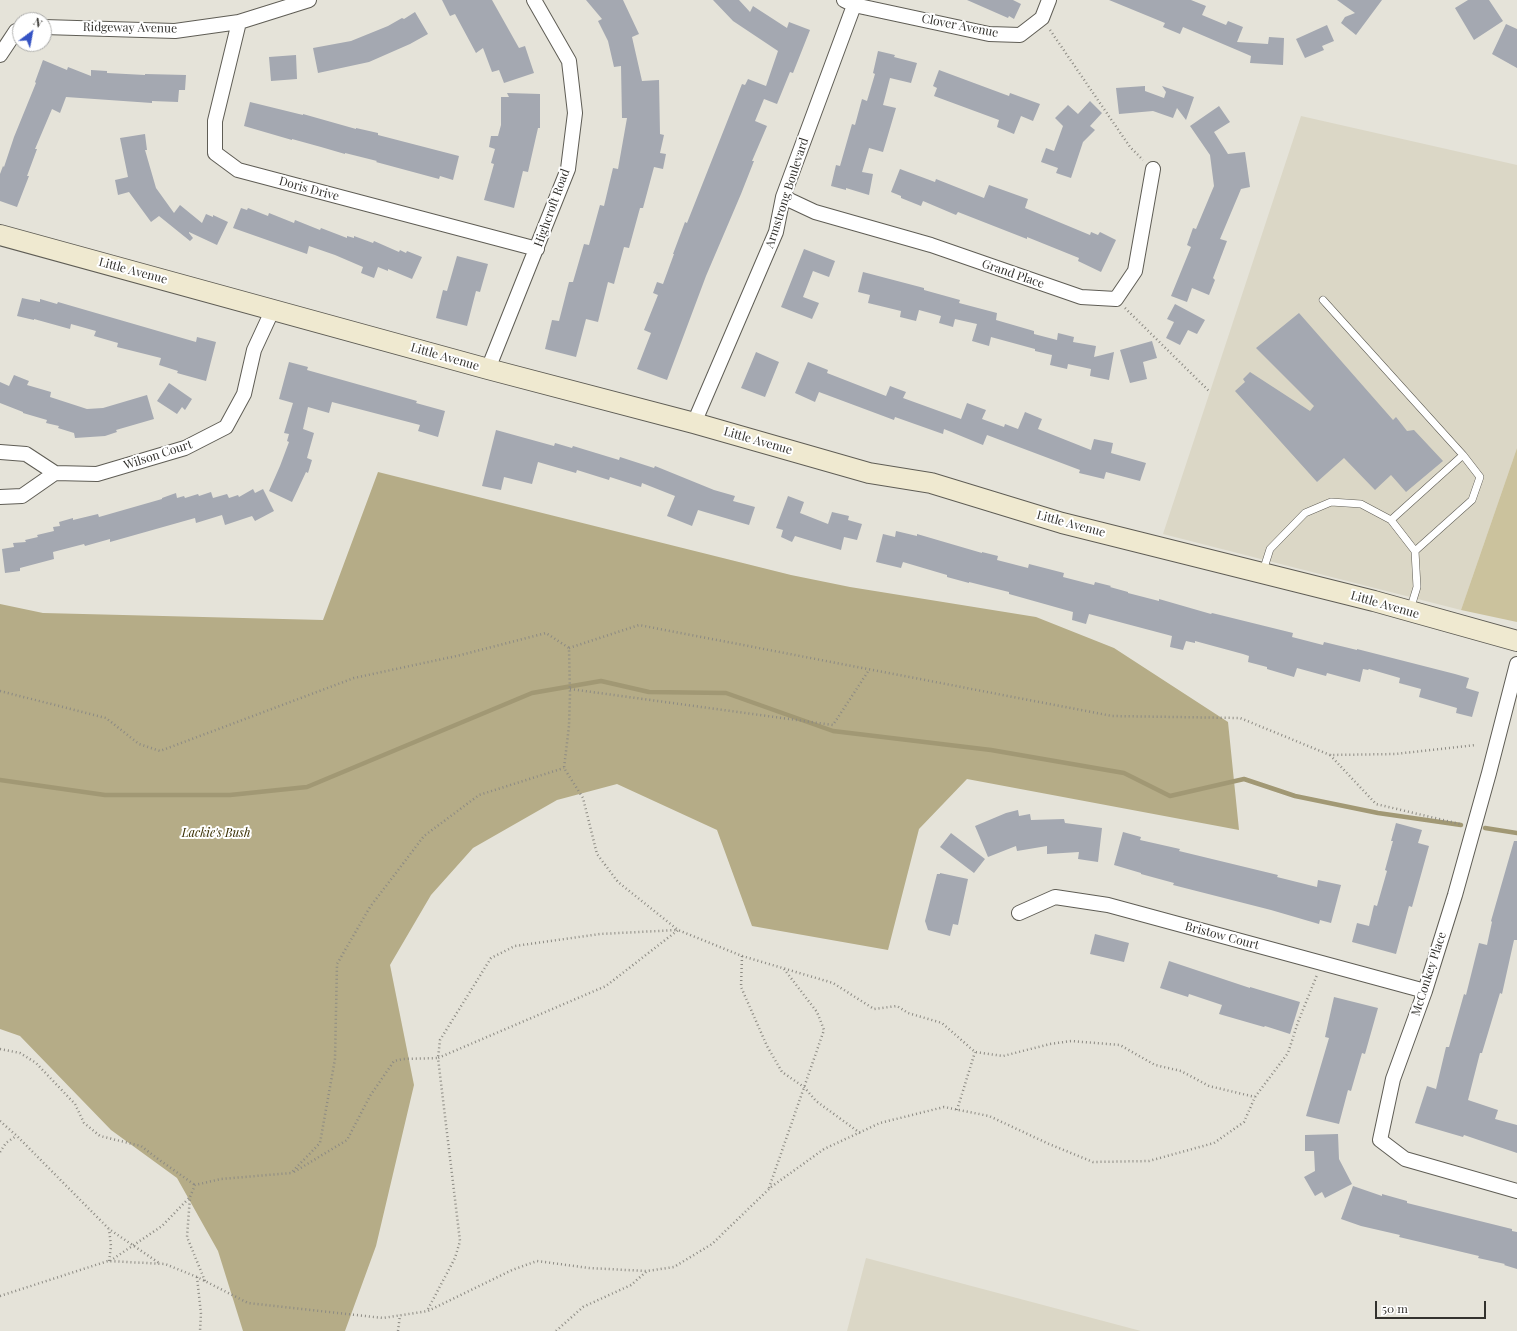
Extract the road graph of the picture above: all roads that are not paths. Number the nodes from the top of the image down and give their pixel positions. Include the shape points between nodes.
1 (309, 0) edge
2 (534, 0) edge
3 (1050, 0) edge
4 (851, 2) edge
5 (239, 22) junction
6 (52, 26) edge
7 (12, 37) edge
8 (0, 55) edge
9 (1152, 169) road end
10 (783, 197) junction
11 (0, 235) edge
12 (537, 249) junction
13 (1323, 300) dead end
14 (273, 309) junction
15 (488, 369) junction
16 (694, 423) junction
17 (0, 452) edge
18 (1463, 454) junction
19 (56, 473) junction
20 (0, 497) edge
21 (1391, 520) junction
22 (1415, 551) junction
23 (1262, 573) junction
24 (1410, 612) junction
25 (1517, 641) edge
26 (1517, 664) edge
27 (1019, 913) dead end
28 (1425, 991) junction
29 (1517, 1191) edge

1 - 5 street, Ridgeway Avenue
2 - 12 street, Highcroft Road via 569,61 575,113 568,169
3 - 4 street, Clover Avenue via 1042,18 1020,35 989,34
4 - 10 street, Armstrong Boulevard
5 - 6 street, Ridgeway Avenue via 175,31
5 - 12 street, Doris Drive via 215,120 215,153 238,170
7 - 8 street
9 - 10 street, Grand Place via 1135,271 1116,299 1081,297 931,245 815,212
10 - 16 street, Armstrong Boulevard via 776,232
11 - 14 street, Little Avenue
12 - 15 street, Highcroft Road
13 - 18 lane
14 - 15 street, Little Avenue
14 - 19 street, Wilson Court via 254,350 244,394 226,427 185,448 97,474
15 - 16 street, Little Avenue
16 - 23 street, Little Avenue via 869,473 931,484 1062,523
17 - 19 street via 26,454
18 - 21 lane
18 - 22 lane via 1480,477 1472,500
19 - 20 street via 22,496
21 - 22 lane
21 - 23 lane via 1361,504 1331,502 1305,513 1270,548
22 - 24 lane via 1417,587
23 - 24 street, Little Avenue
24 - 25 street, Little Avenue
26 - 28 street, McConkey Place via 1483,796
27 - 28 street, Bristow Court via 1055,897 1108,906
28 - 29 street, McConkey Place via 1393,1079 1380,1140 1405,1159

